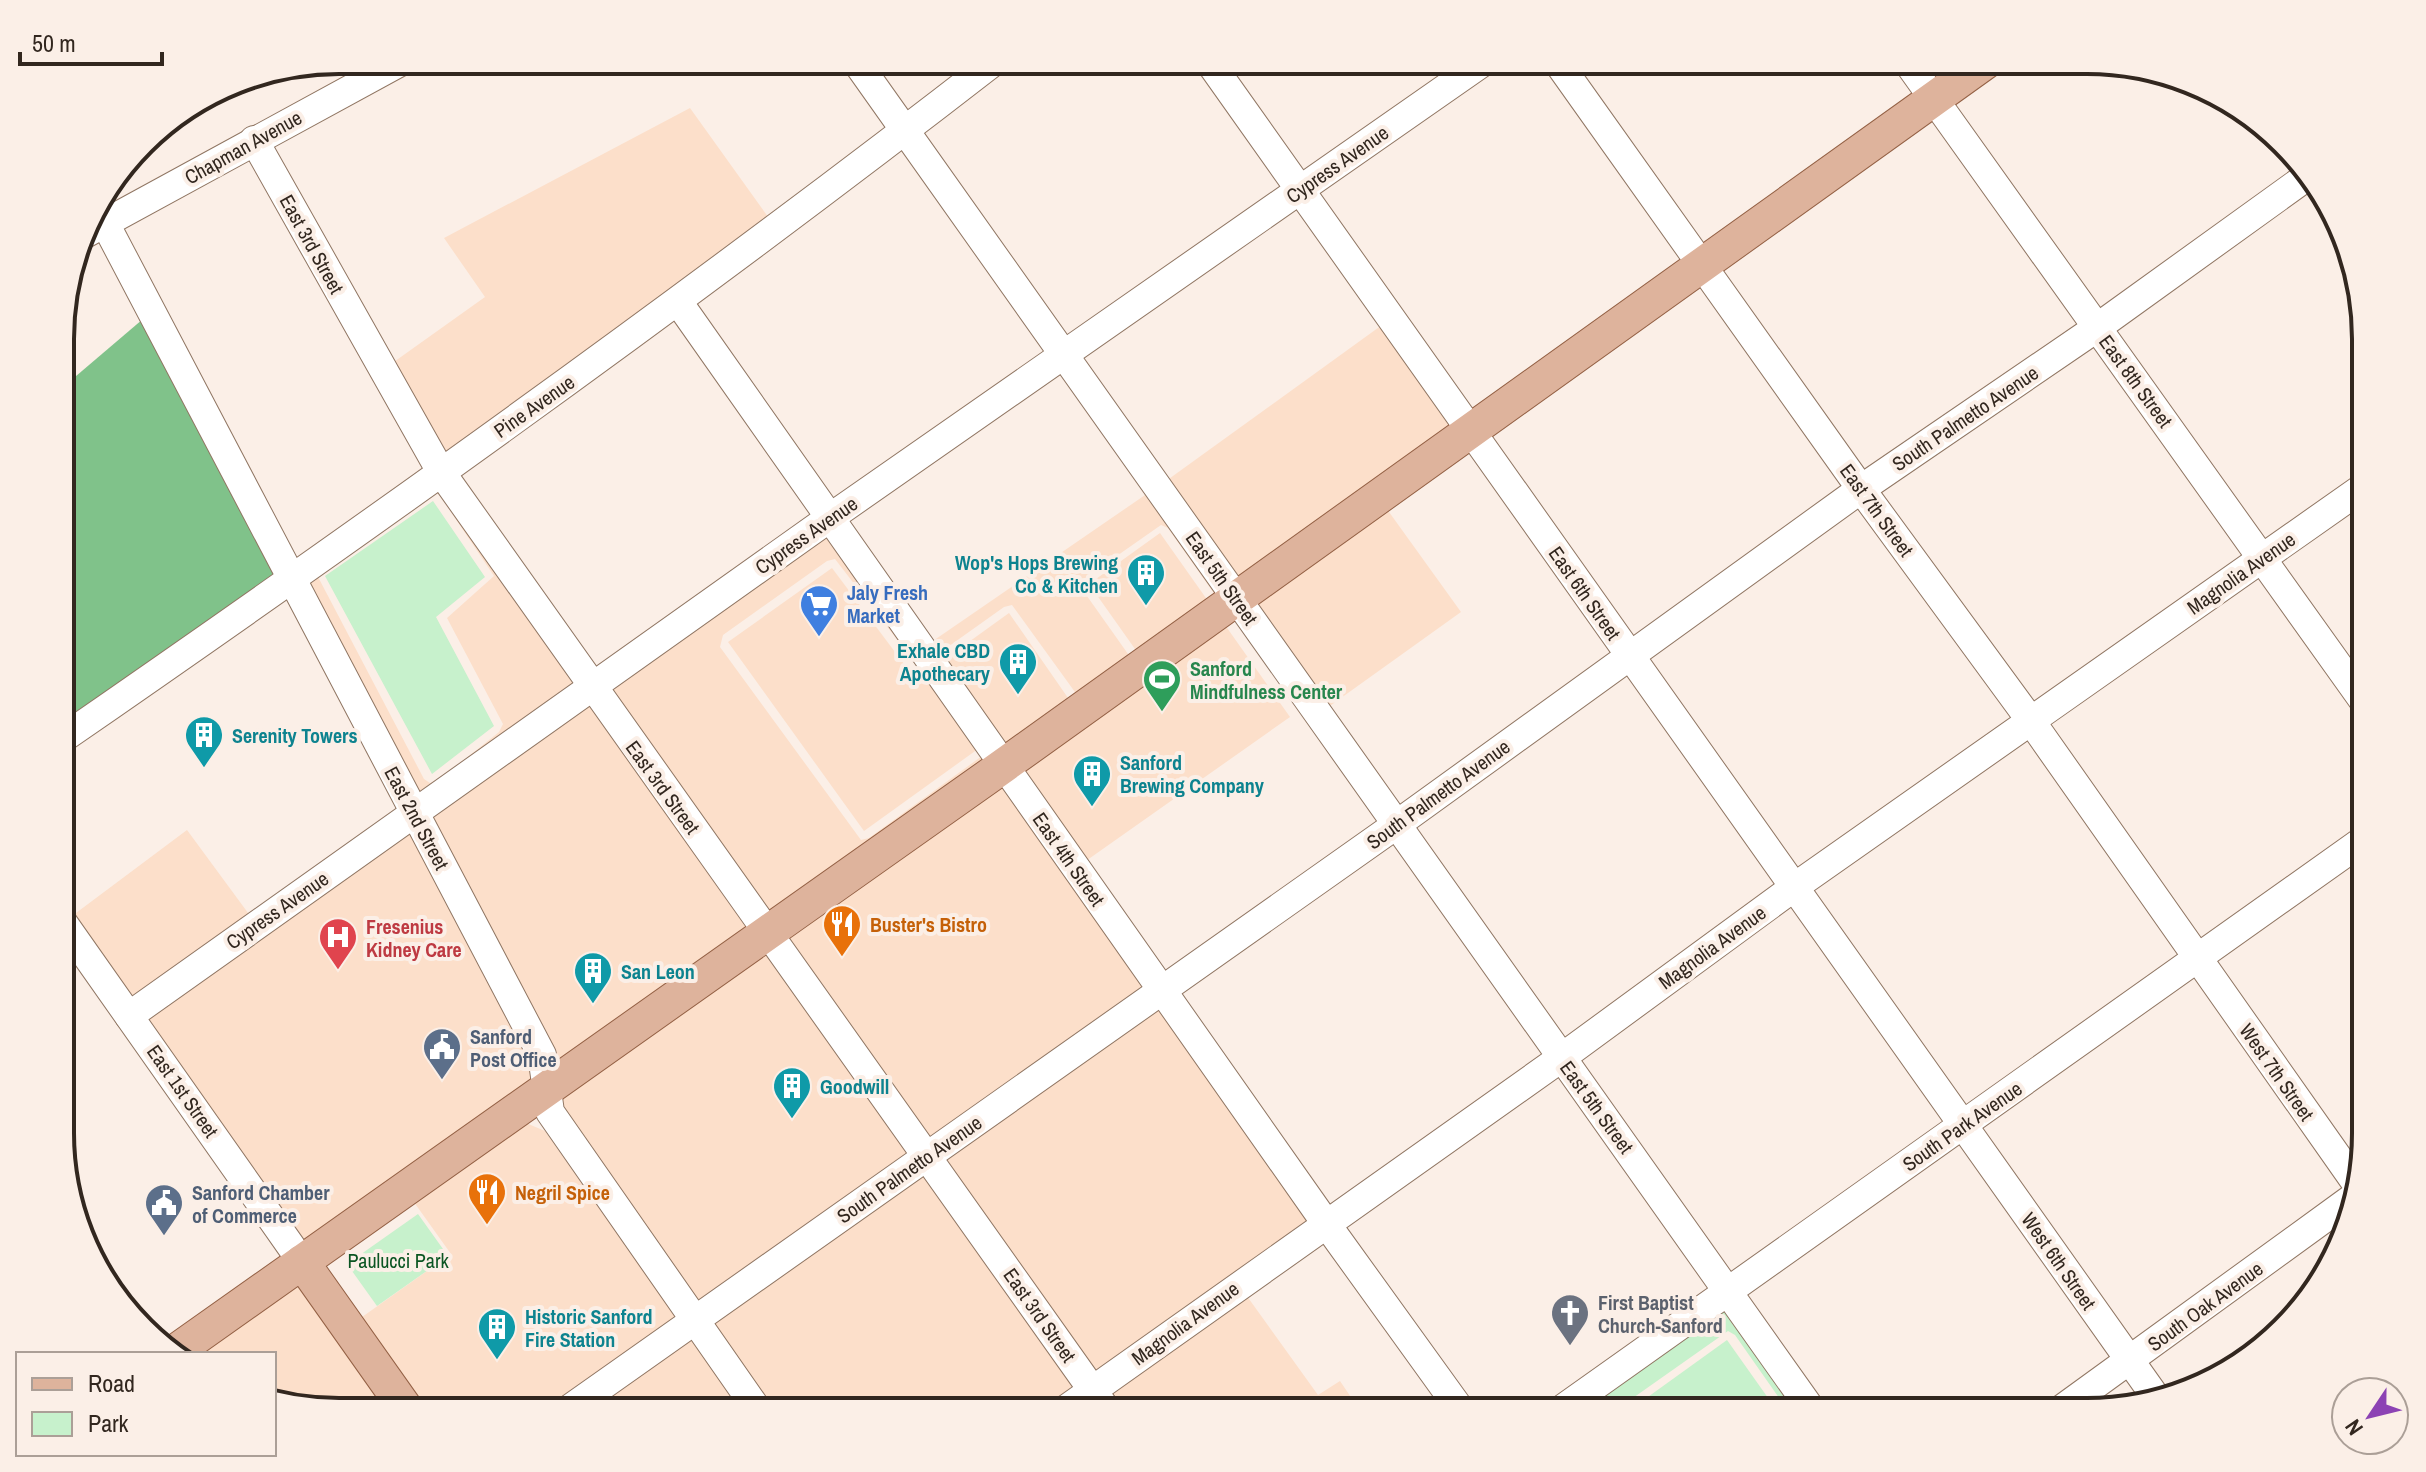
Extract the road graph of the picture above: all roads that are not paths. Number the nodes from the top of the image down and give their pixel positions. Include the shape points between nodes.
1 (378, 74) edge
2 (866, 74) edge
3 (978, 74) edge
4 (1218, 74) edge
5 (1466, 74) edge
6 (1566, 74) edge
7 (1916, 74) edge
8 (1968, 74) edge
9 (1933, 99) junction
10 (907, 129) junction
11 (254, 140) junction
12 (2300, 182) edge
13 (1301, 189) junction
14 (104, 216) edge
15 (99, 227) edge
16 (1701, 265) junction
17 (679, 303) junction
18 (2098, 327) junction
19 (1063, 355) junction
20 (1470, 431) junction
21 (441, 472) junction
22 (1861, 489) junction
23 (2351, 496) edge
24 (831, 517) junction
25 (2262, 558) junction
26 (295, 578) junction
27 (1236, 598) junction
28 (1629, 655) junction
29 (2351, 683) edge
30 (592, 689) junction
31 (2031, 721) junction
32 (74, 731) edge
33 (1003, 766) junction
34 (414, 813) junction
35 (1396, 825) junction
36 (2351, 849) edge
37 (1793, 888) junction
38 (768, 932) junction
39 (74, 938) edge
40 (2198, 960) junction
41 (1162, 990) junction
42 (129, 1016) junction
43 (1561, 1058) junction
44 (547, 1090) junction
45 (1964, 1125) junction
46 (929, 1156) junction
47 (2348, 1172) edge
48 (2341, 1206) edge
49 (1325, 1222) junction
50 (302, 1262) junction
51 (1729, 1291) junction
52 (695, 1318) junction
53 (183, 1346) edge
54 (2130, 1362) junction
55 (2151, 1390) edge
56 (1451, 1397) edge
57 (1579, 1397) edge
58 (1803, 1397) edge
59 (2079, 1397) edge
60 (398, 1398) edge
61 (585, 1398) edge
62 (749, 1398) edge
63 (1098, 1398) edge
64 (1104, 1398) edge

1 - 11 street, Chapman Avenue
2 - 10 street, East 5th Street
3 - 10 street, Pine Avenue
4 - 13 street, East 6th Street
5 - 13 street, Cypress Avenue
6 - 16 street, East 7th Street
7 - 9 street, East 8th Street
8 - 9 main road
9 - 16 main road
9 - 18 street, East 8th Street
10 - 17 street, Pine Avenue
10 - 19 street, East 5th Street
11 - 14 street, Chapman Avenue
11 - 21 street, East 3rd Street
12 - 18 street, South Palmetto Avenue
13 - 19 street, Cypress Avenue
13 - 20 street, East 6th Street
15 - 26 street, East 2nd Street
16 - 20 main road
16 - 22 street, East 7th Street
17 - 21 street, Pine Avenue
17 - 24 street, East 4th Street
18 - 22 street, South Palmetto Avenue
18 - 25 street, East 8th Street
19 - 24 street, Cypress Avenue
19 - 27 street, East 5th Street
20 - 27 main road
20 - 28 street, East 6th Street
21 - 26 street, Pine Avenue
21 - 30 street, East 3rd Street
22 - 28 street, South Palmetto Avenue
22 - 31 street, East 7th Street
23 - 25 street, Magnolia Avenue
24 - 30 street, Cypress Avenue
24 - 33 street, East 4th Street
25 - 29 street, East 8th Street
25 - 31 street, Magnolia Avenue
26 - 32 street, Pine Avenue
26 - 34 street, East 2nd Street
27 - 33 main road
27 - 35 street, East 5th Street
28 - 35 street, South Palmetto Avenue
28 - 37 street, East 6th Street
30 - 34 street, Cypress Avenue
30 - 38 street, East 3rd Street
31 - 37 street, Magnolia Avenue
31 - 40 street, East 7th Street
33 - 38 main road
33 - 41 street, East 4th Street
34 - 42 street, Cypress Avenue
34 - 44 street, East 2nd Street via 542,1055
35 - 41 street, South Palmetto Avenue
35 - 43 street, East 5th Street
36 - 40 street, South Park Avenue
37 - 43 street, Magnolia Avenue
37 - 45 street, East 6th Street
38 - 44 main road
38 - 46 street, East 3rd Street
39 - 42 street, East 1st Street
40 - 45 street, South Park Avenue
40 - 47 street, West 7th Street
41 - 46 street, South Palmetto Avenue
41 - 49 street, East 4th Street
42 - 50 street, East 1st Street
43 - 49 street, Magnolia Avenue
43 - 51 street, East 5th Street
44 - 50 main road
44 - 52 street, East 2nd Street via 550,1112
45 - 51 street, South Park Avenue
45 - 54 street, West 6th Street
46 - 52 street, South Palmetto Avenue
46 - 63 street, East 3rd Street
48 - 54 street, South Oak Avenue
49 - 56 street, East 4th Street
49 - 64 street, Magnolia Avenue
50 - 53 main road
50 - 60 main road
51 - 57 street, South Park Avenue
51 - 58 street, East 5th Street
52 - 61 street, South Palmetto Avenue
52 - 62 street, East 2nd Street
54 - 55 street, West 6th Street
54 - 59 street, South Oak Avenue

